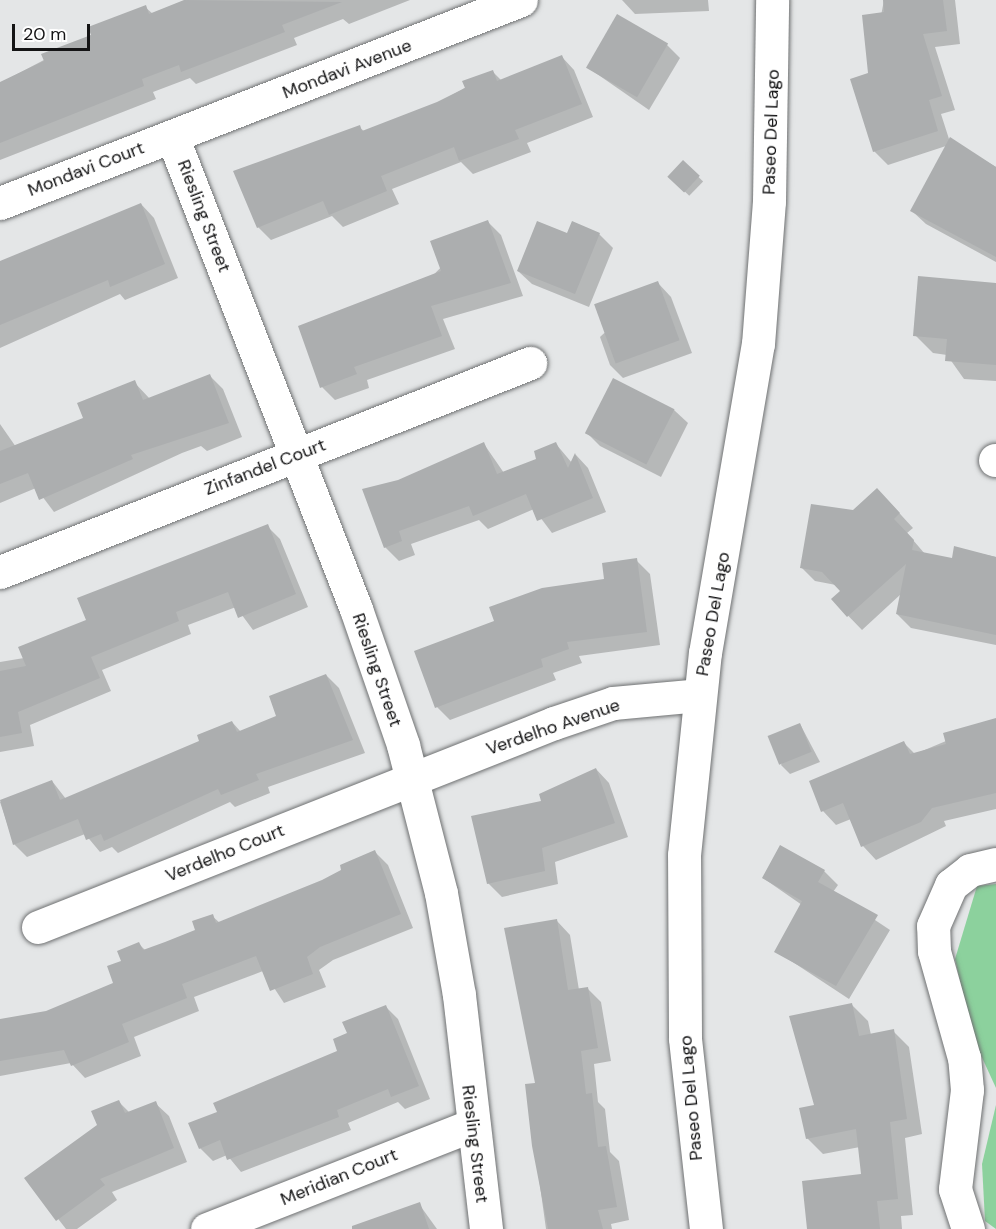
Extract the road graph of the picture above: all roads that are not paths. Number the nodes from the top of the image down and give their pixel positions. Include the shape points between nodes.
1 (521, 0) edge
2 (772, 0) edge
3 (172, 136) junction
4 (0, 202) edge
5 (530, 363) dead end
6 (296, 455) junction
7 (0, 572) edge
8 (699, 695) junction
9 (412, 778) junction
10 (996, 864) edge
11 (38, 927) dead end
12 (472, 1125) junction
13 (207, 1229) edge
14 (486, 1229) edge
15 (706, 1229) edge
16 (968, 1229) edge

1 - 3 street, Mondavi Avenue
2 - 8 street, Paseo Del Lago via 769,201 758,344
3 - 4 street, Mondavi Court
3 - 6 street, Riesling Street
5 - 6 street, Zinfandel Court
6 - 7 street, Zinfandel Court
6 - 9 street, Riesling Street via 382,680
8 - 9 street, Verdelho Avenue via 613,704
8 - 15 street, Paseo Del Lago via 686,813 682,971 689,1094
9 - 11 street, Verdelho Court
9 - 12 street, Riesling Street via 459,995
10 - 16 street via 970,870 951,885 933,926 934,951 964,1058 967,1090 955,1189
12 - 13 street, Meridian Court
12 - 14 street, Riesling Street

